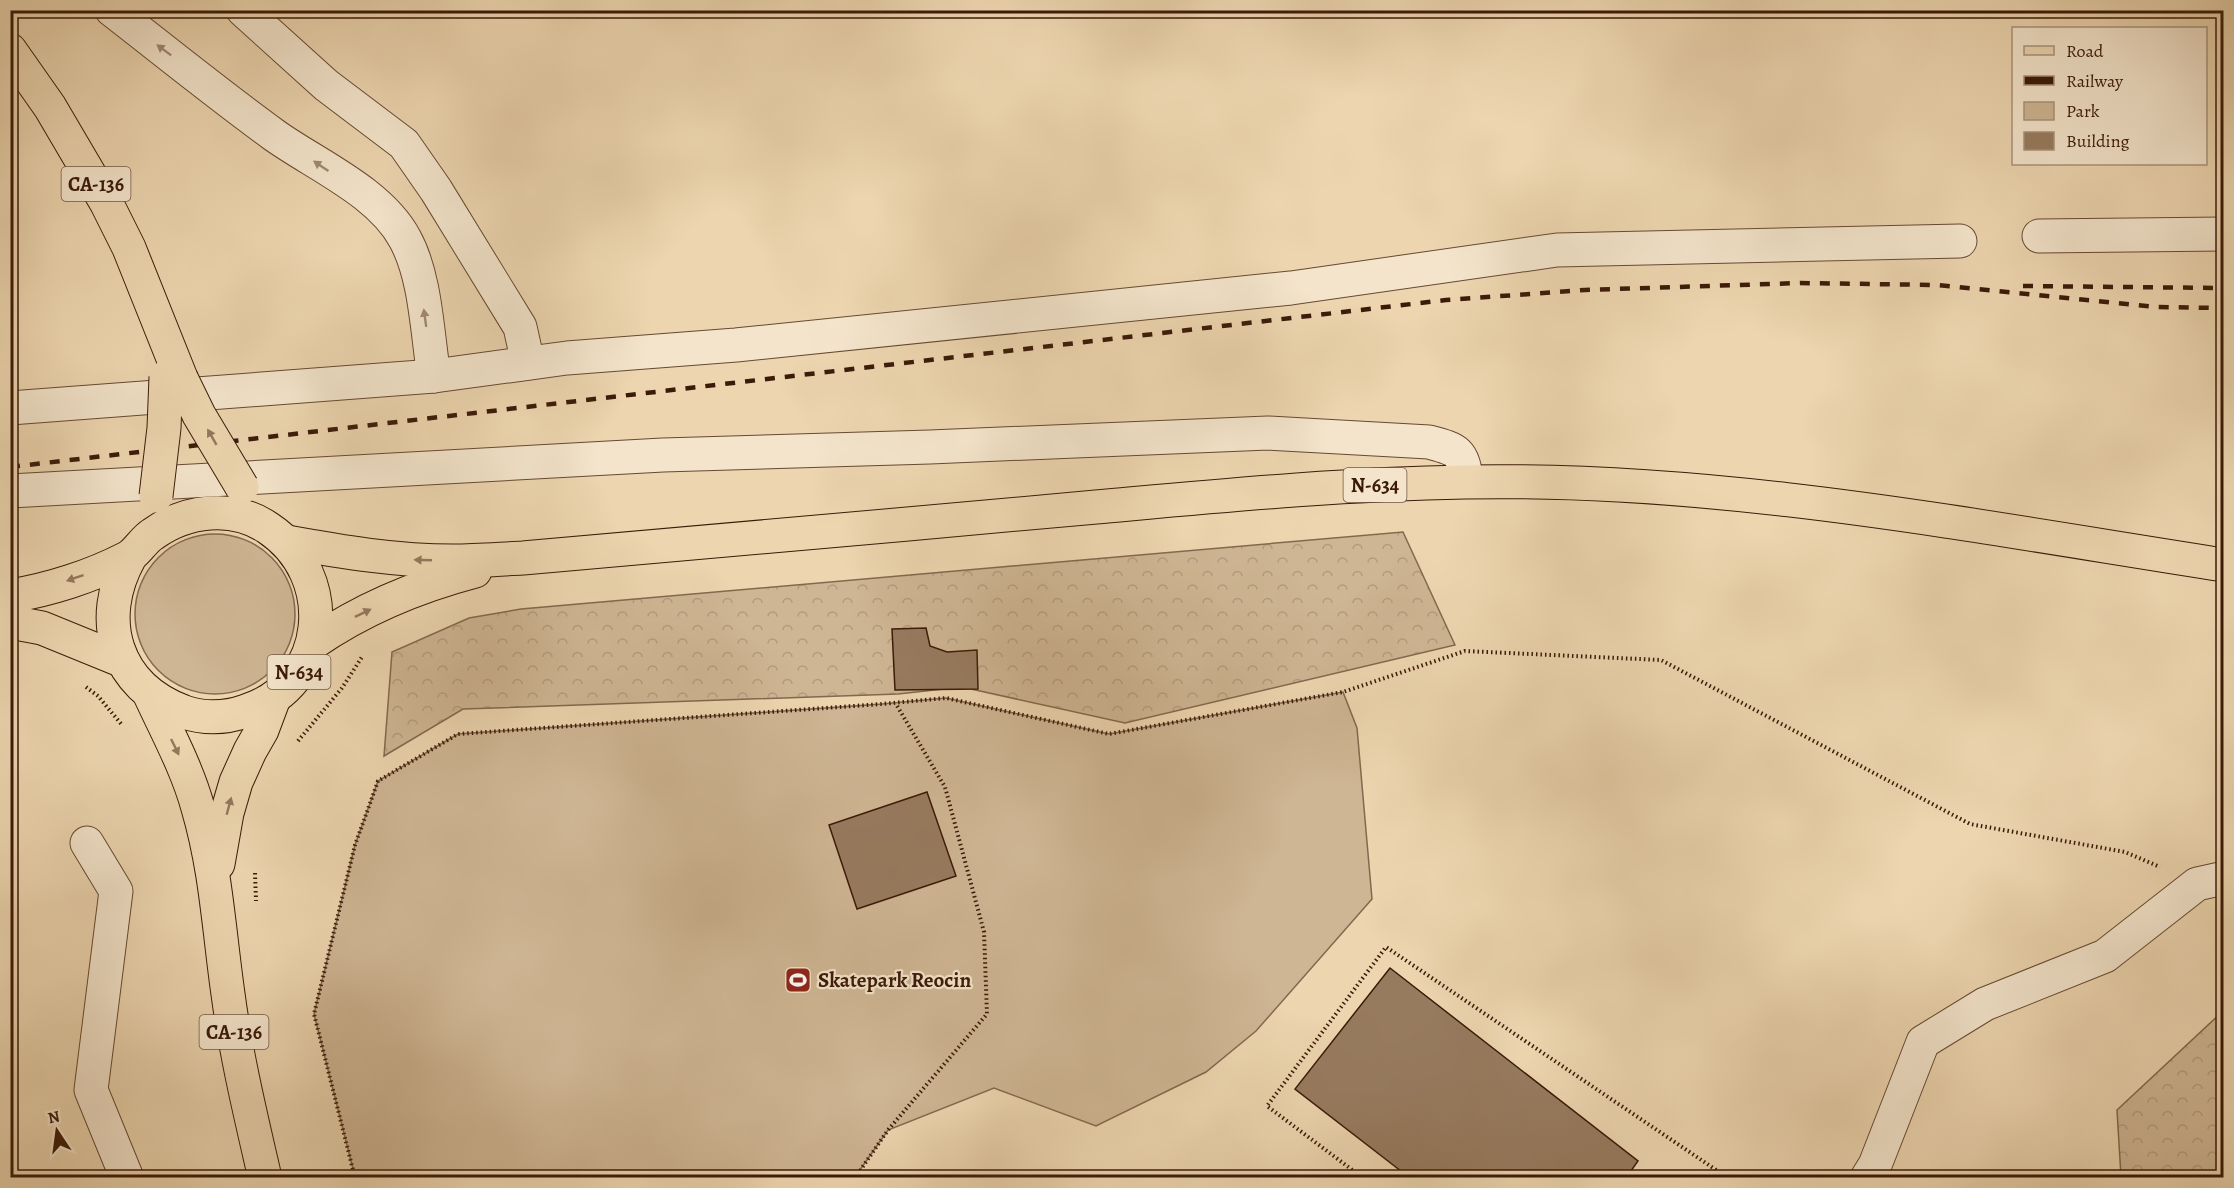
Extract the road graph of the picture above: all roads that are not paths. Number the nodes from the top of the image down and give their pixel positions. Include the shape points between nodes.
1 (112, 10) edge
2 (243, 10) edge
3 (10, 50) edge
4 (2223, 234) edge
5 (2039, 236) dead end
6 (1960, 241) dead end
7 (528, 363) junction
8 (434, 376) junction
9 (173, 377) junction
10 (10, 408) edge
11 (1467, 482) junction
12 (10, 491) edge
13 (153, 534) junction
14 (277, 534) junction
15 (130, 557) junction
16 (523, 558) junction
17 (2223, 565) edge
18 (10, 596) edge
19 (10, 622) edge
20 (313, 643) junction
21 (123, 661) junction
22 (150, 695) junction
23 (274, 698) junction
24 (87, 843) dead end
25 (2210, 881) edge
26 (215, 884) junction
27 (127, 1178) edge
28 (265, 1178) edge
29 (1867, 1178) edge

8 -> 1 street via 418,273 405,239 392,219 368,197 275,135
2 - 7 street via 326,85 404,144 520,327
3 - 9 main road, CA-136 via 56,117 129,248 161,329
4 - 5 street
6 - 7 street via 1557,250 1291,288
7 - 8 street
8 - 10 street
9 - 13 main road, CA-136, bridge
14 -> 9 main road, CA-136, bridge via 242,487
11 - 12 street via 1463,461 1453,448 1429,442 1268,433 663,455
11 - 16 main road, N-634 via 1324,487
11 - 17 main road, N-634 via 1711,490 1862,508
13 - 14 main road, N-634 via 169,523 204,513 223,513 241,516
13 - 15 main road, N-634
16 -> 14 main road, N-634 via 454,561 349,554
14 - 20 main road, N-634 via 298,556 314,589
15 -> 18 main road, N-634 via 47,588
15 - 21 main road, N-634 via 121,573 112,608 112,626
20 -> 16 main road, N-634 via 368,610 420,588
19 - 21 main road via 42,628
20 - 23 main road, N-634 via 298,674
21 - 22 main road, N-634
22 - 23 main road, N-634 via 190,714 211,717 233,715
22 -> 26 main road via 175,745 194,797
26 -> 23 main road via 236,782
24 - 27 street via 116,891 91,1090
25 - 29 street via 2104,956 1985,1004 1923,1042
26 - 28 main road, CA-136 via 228,995

